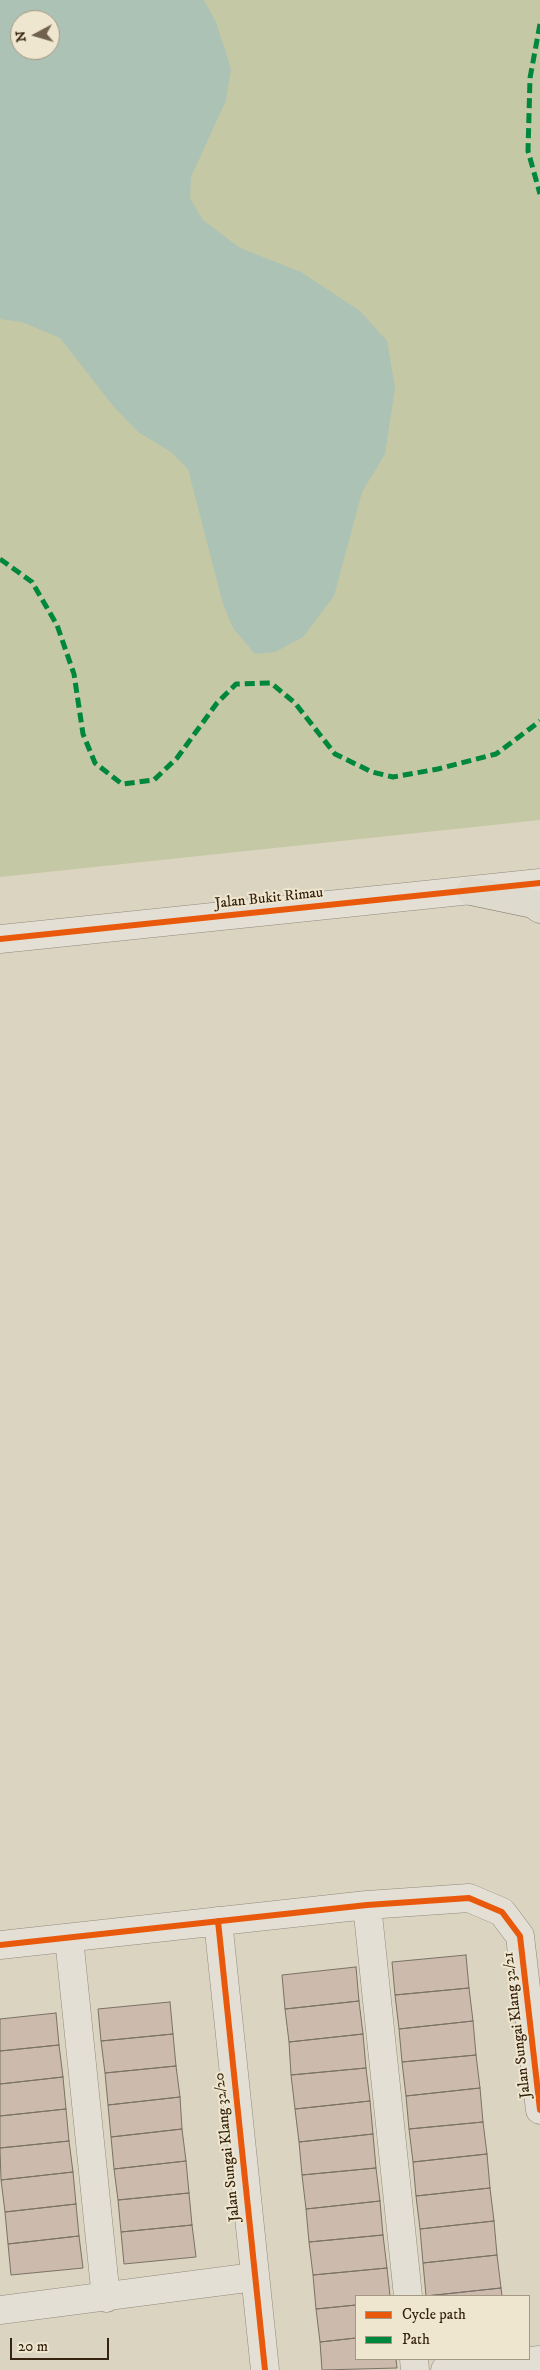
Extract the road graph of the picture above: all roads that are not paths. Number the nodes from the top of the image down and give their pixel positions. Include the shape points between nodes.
1 (540, 883) edge
2 (472, 891) junction
3 (540, 910) edge
4 (0, 939) edge
5 (367, 1905) junction
6 (218, 1922) junction
7 (68, 1938) junction
8 (0, 1945) edge
9 (540, 2110) edge
10 (254, 2277) junction
11 (408, 2295) edge
12 (106, 2298) junction
13 (0, 2310) edge
14 (540, 2360) edge
15 (265, 2370) edge
16 (445, 2370) edge

1 - 2 street, Jalan Bukit Rimau
2 - 3 main road via 534,904
2 - 4 street, Jalan Bukit Rimau
5 - 6 street
5 - 9 street, Jalan Sungai Klang 32/21 via 469,1898 502,1912 520,1936
5 - 11 street
6 - 7 street
6 - 10 street, Jalan Sungai Klang 32/20
7 - 8 street
7 - 12 street
10 - 12 street
10 - 15 street, Jalan Sungai Klang 32/20
12 - 13 street
14 - 16 street

